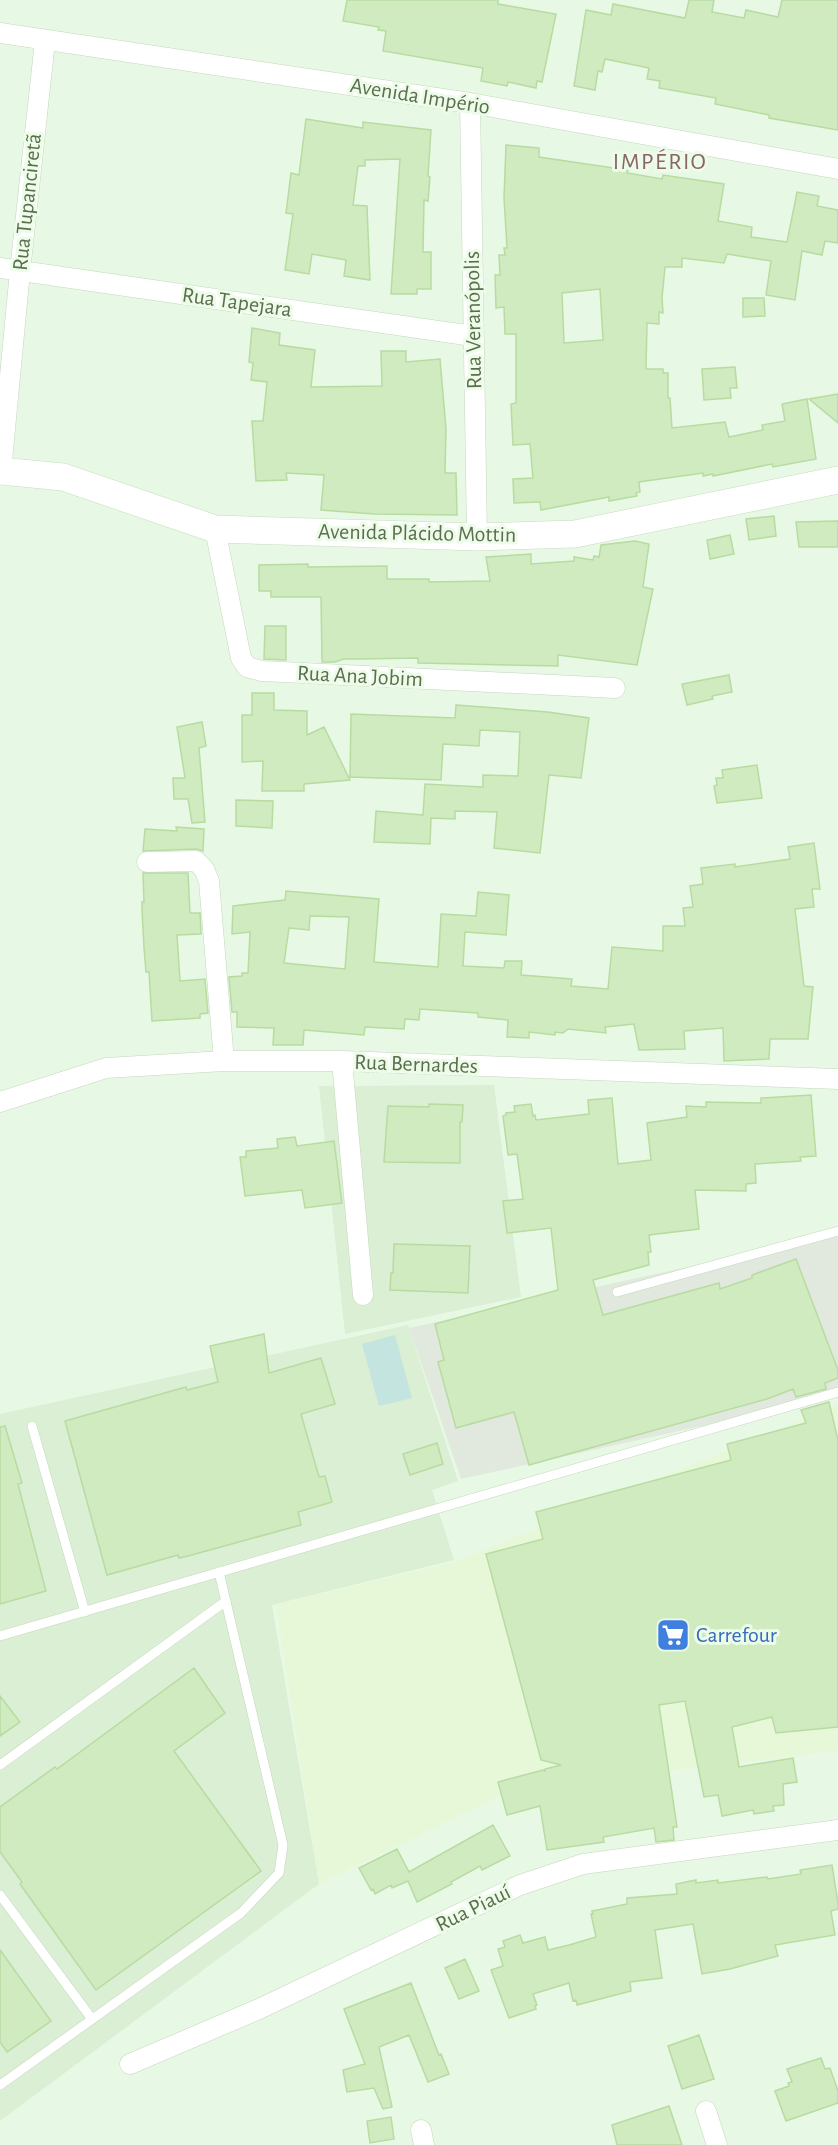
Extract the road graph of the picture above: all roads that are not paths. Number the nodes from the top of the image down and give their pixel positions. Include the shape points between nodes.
1 (0, 33) edge
2 (45, 41) junction
3 (470, 103) junction
4 (838, 169) edge
5 (0, 268) edge
6 (20, 271) junction
7 (473, 336) junction
8 (0, 471) edge
9 (838, 480) edge
10 (215, 529) junction
11 (477, 537) junction
12 (615, 688) dead end
13 (147, 862) dead end
14 (224, 1061) junction
15 (342, 1061) junction
16 (838, 1079) edge
17 (0, 1102) edge
18 (838, 1231) edge
19 (617, 1292) dead end
20 (363, 1294) dead end
21 (838, 1392) edge
22 (32, 1426) dead end
23 (219, 1572) junction
24 (226, 1601) junction
25 (85, 1612) junction
26 (0, 1636) edge
27 (0, 1765) edge
28 (838, 1830) edge
29 (0, 1895) edge
30 (92, 2019) junction
31 (130, 2064) dead end
32 (0, 2085) edge
33 (706, 2111) dead end
34 (717, 2145) edge

1 - 2 street, Avenida Império
2 - 3 street, Avenida Império
2 - 6 street, Rua Tupanciretã
3 - 4 street, Avenida Império
3 - 7 street, Rua Veranópolis
5 - 6 street, Rua Tapejara
6 - 7 street, Rua Tapejara
6 - 8 street, Rua Tupanciretã
7 - 11 street, Rua Veranópolis
8 - 10 main road, Avenida Plácido Mottin via 63,477
9 - 11 main road, Avenida Plácido Mottin via 575,534
10 - 11 main road, Avenida Plácido Mottin
10 - 12 street, Rua Ana Jobim via 241,658 247,667 262,671
13 - 14 street via 196,861 209,881
14 - 15 street, Rua Bernardes
14 - 17 street, Rua Bernardes via 106,1068
15 - 16 street, Rua Bernardes
15 - 20 street
18 - 19 lane
21 - 23 lane
22 - 25 lane
23 - 24 lane
23 - 25 lane
24 - 27 lane
24 - 30 lane via 283,1845 279,1873 241,1912
25 - 26 lane
28 - 31 street, Rua Piauí via 583,1864 520,1885 260,2009
29 - 30 lane
30 - 32 lane
33 - 34 street

